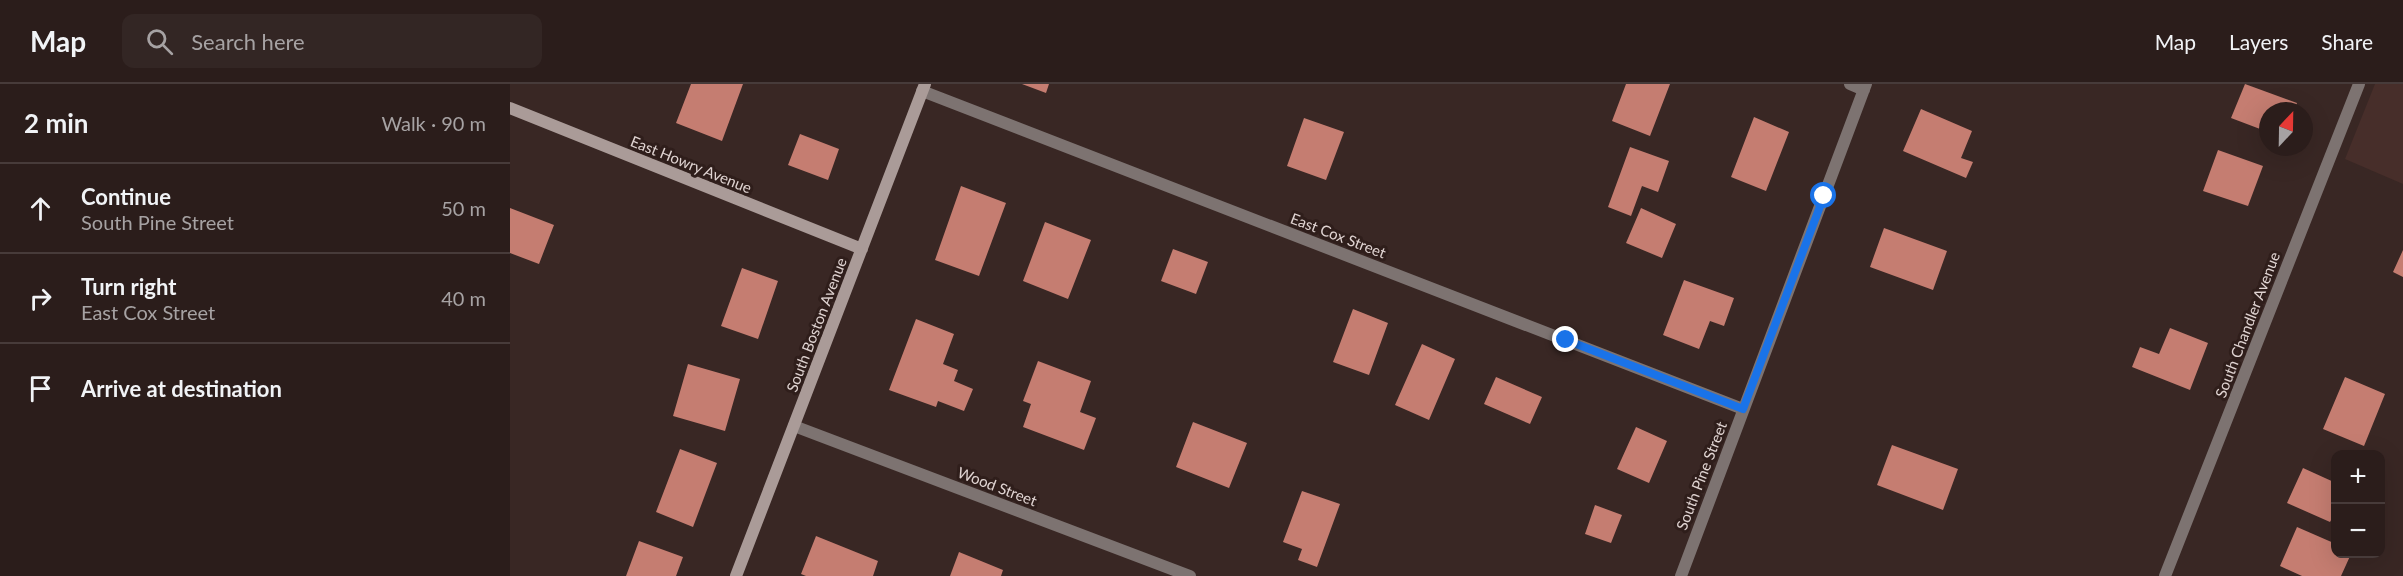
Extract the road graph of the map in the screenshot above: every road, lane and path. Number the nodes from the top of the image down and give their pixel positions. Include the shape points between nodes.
1 (1850, 84) edge
2 (2359, 84) edge
3 (924, 87) edge
4 (1865, 87) edge
5 (510, 108) edge
6 (862, 249) junction
7 (1743, 409) junction
8 (794, 426) junction
9 (736, 576) edge
10 (1190, 576) edge
11 (1680, 576) edge
12 (2165, 576) edge

1 - 4 street
2 - 12 street, South Chandler Avenue
3 - 6 street, South Boston Avenue
3 - 7 street, East Cox Street
4 - 7 street, South Pine Street
5 - 6 street, East Howry Avenue
6 - 8 street, South Boston Avenue
7 - 11 street, South Pine Street
8 - 9 street, South Boston Avenue
8 - 10 street, Wood Street

